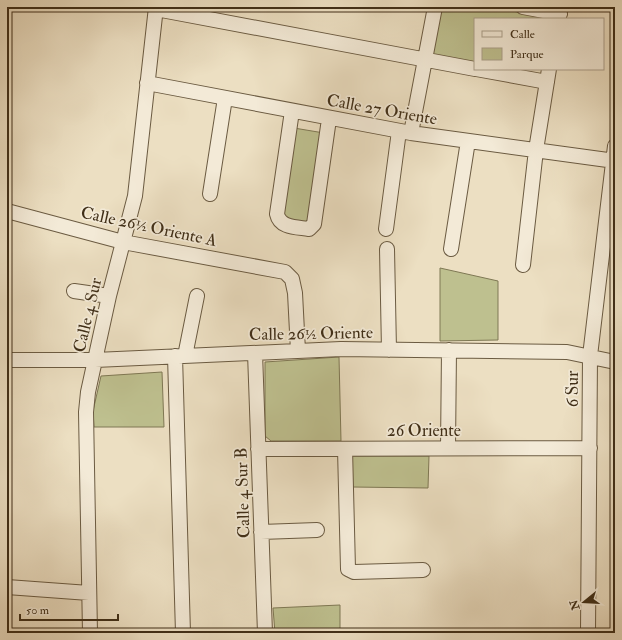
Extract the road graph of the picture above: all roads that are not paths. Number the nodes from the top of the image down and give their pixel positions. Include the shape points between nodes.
1 (435, 7) edge
2 (523, 7) edge
3 (156, 8) edge
4 (560, 13) edge
5 (425, 59) junction
6 (474, 69) edge
7 (485, 70) edge
8 (548, 76) edge
9 (147, 84) junction
10 (225, 98) junction
11 (292, 111) junction
12 (329, 119) junction
13 (405, 132) junction
14 (468, 141) junction
15 (615, 146) edge
16 (536, 150) junction
17 (614, 161) edge
18 (210, 194) dead end
19 (7, 211) edge
20 (386, 228) dead end
21 (123, 242) junction
22 (387, 249) dead end
23 (451, 249) dead end
24 (609, 258) edge
25 (523, 265) dead end
26 (74, 291) dead end
27 (109, 296) junction
28 (198, 296) dead end
29 (389, 350) junction
30 (449, 350) junction
31 (298, 351) junction
32 (255, 353) junction
33 (180, 356) junction
34 (590, 356) junction
35 (7, 360) edge
36 (95, 360) junction
37 (615, 362) edge
38 (448, 448) junction
39 (590, 448) junction
40 (258, 449) junction
41 (345, 449) junction
42 (317, 530) dead end
43 (261, 532) junction
44 (423, 570) dead end
45 (7, 587) edge
46 (89, 592) junction
47 (90, 633) edge
48 (183, 633) edge
49 (265, 633) edge
50 (588, 633) edge

1 - 5 street
2 - 4 street
3 - 5 street
3 - 9 street, Calle 4 Sur
5 - 6 street
5 - 13 street
7 - 8 street
8 - 16 street
9 - 10 street, Calle 27 Oriente
9 - 21 street, Calle 4 Sur via 135,196
10 - 11 street, Calle 27 Oriente
10 - 18 street
11 - 12 street, Calle 27 Oriente
11 - 12 street via 276,214 282,224 312,228
12 - 13 street, Calle 27 Oriente
13 - 14 street, Calle 27 Oriente
13 - 20 street
14 - 16 street, Calle 27 Oriente
14 - 23 street
15 - 17 street, 6 Sur
16 - 17 street, Calle 27 Oriente
16 - 25 street
17 - 24 street, 6 Sur
19 - 21 street, Calle 26½ Oriente A
21 - 27 street, Calle 4 Sur
21 - 31 street, Calle 26½ Oriente A via 285,272 292,279 295,293
22 - 29 street
24 - 34 street, 6 Sur
26 - 27 street
27 - 36 street, Calle 4 Sur
28 - 33 street
29 - 30 street, Calle 26½ Oriente
29 - 31 street, Calle 26½ Oriente
30 - 34 street, Calle 26½ Oriente via 567,352
30 - 38 street
31 - 32 street, Calle 26½ Oriente
32 - 33 street, Calle 26½ Oriente
32 - 40 street, Calle 4 Sur B
33 - 36 street, Calle 26½ Oriente
33 - 48 street
34 - 37 street, Calle 26½ Oriente
34 - 39 street, 6 Sur
35 - 36 street, Calle 26½ Oriente
36 - 46 street, Calle 4 Sur via 85,424
38 - 39 street, 26 Oriente
38 - 41 street, 26 Oriente
39 - 50 street, 6 Sur
40 - 41 street, 26 Oriente
40 - 43 street, Calle 4 Sur B
41 - 44 street via 347,568 354,572
42 - 43 street
43 - 49 street, Calle 4 Sur B
45 - 46 street
46 - 47 street, Calle 4 Sur

